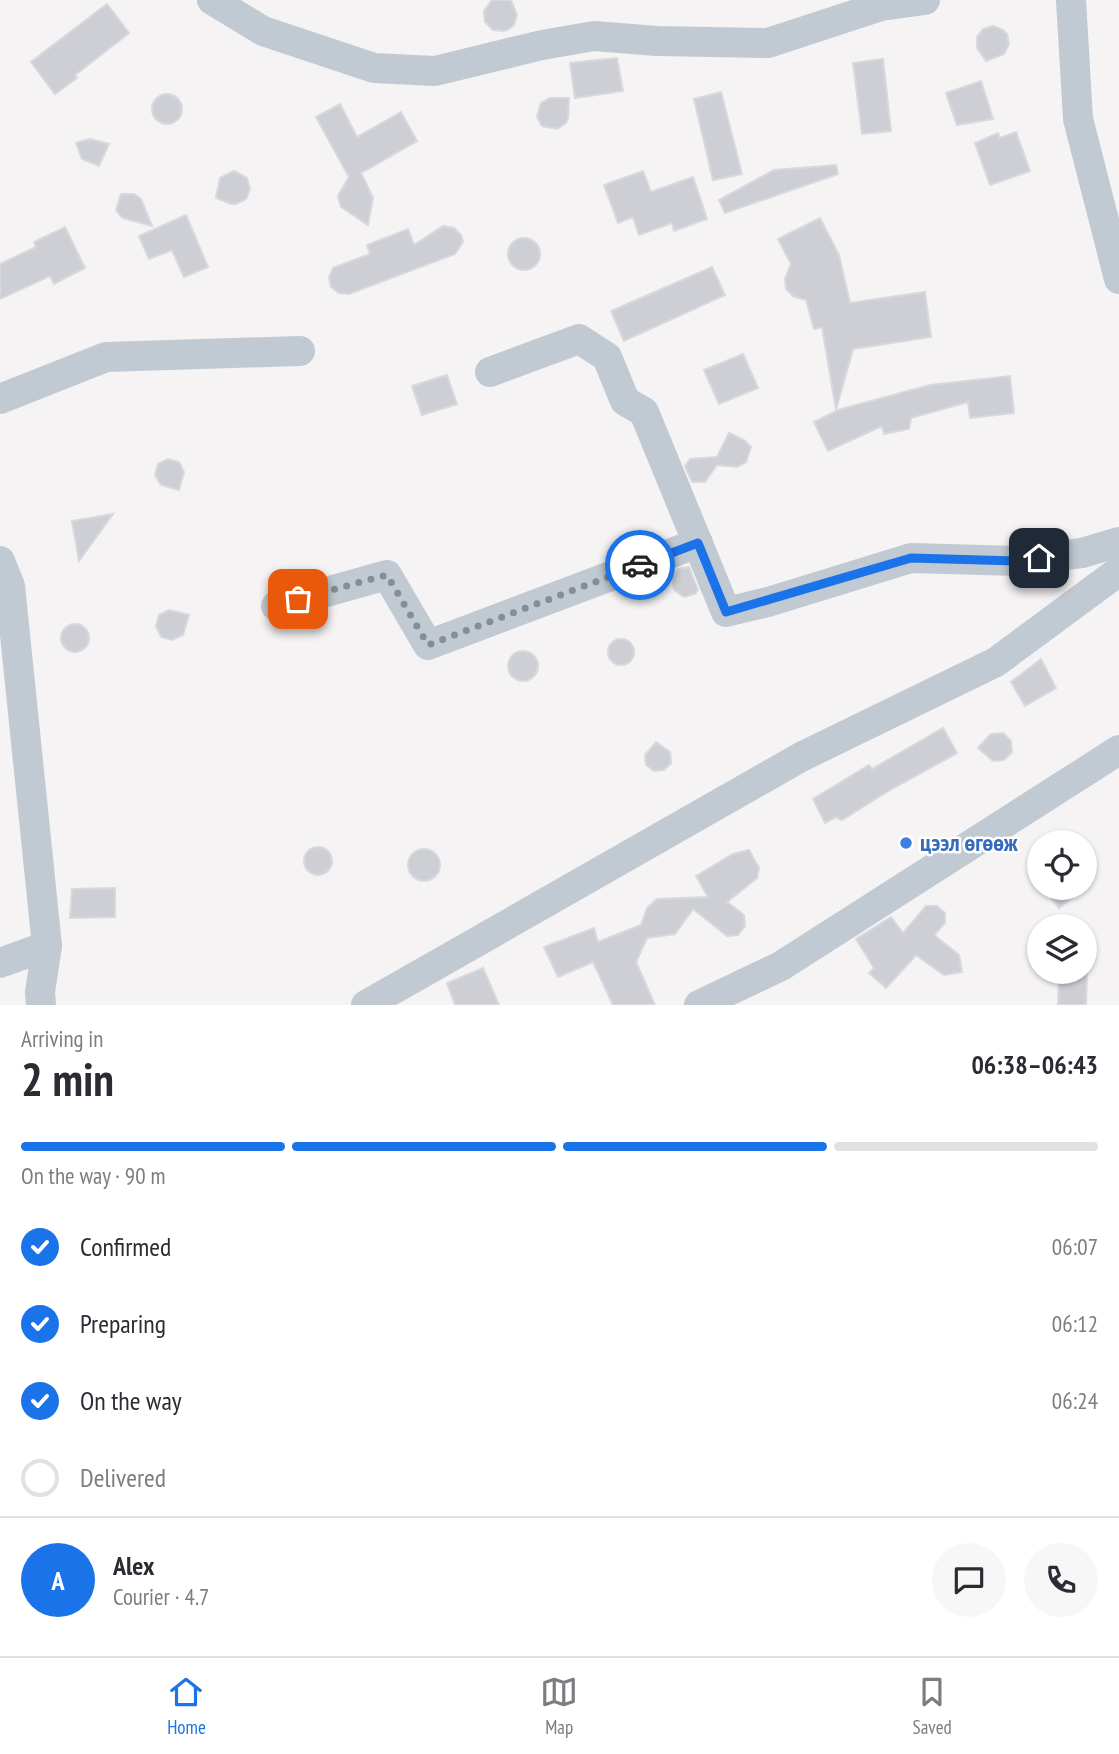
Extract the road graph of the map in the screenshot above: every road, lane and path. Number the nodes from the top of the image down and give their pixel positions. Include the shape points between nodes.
1 (212, 0) edge
2 (925, 0) edge
3 (1071, 0) edge
4 (1119, 279) edge
5 (300, 351) dead end
6 (490, 372) dead end
7 (0, 399) edge
8 (1119, 542) edge
9 (698, 543) junction
10 (0, 561) edge
11 (1119, 571) edge
12 (276, 606) dead end
13 (1119, 750) edge
14 (47, 946) junction
15 (0, 963) edge
16 (41, 1005) edge
17 (366, 1005) edge
18 (699, 1005) edge

1 - 2 street via 263,31 374,68 435,71 594,36 768,43 881,6
3 - 4 street via 1078,119
5 - 7 street via 106,357
6 - 9 street via 579,339 607,357 625,401 644,412
8 - 9 street via 1017,561 911,558 726,612
9 - 12 street via 428,645 387,575
10 - 14 street via 10,586
11 - 17 street via 996,662 801,757
13 - 18 street via 781,966
14 - 15 street
14 - 16 street

